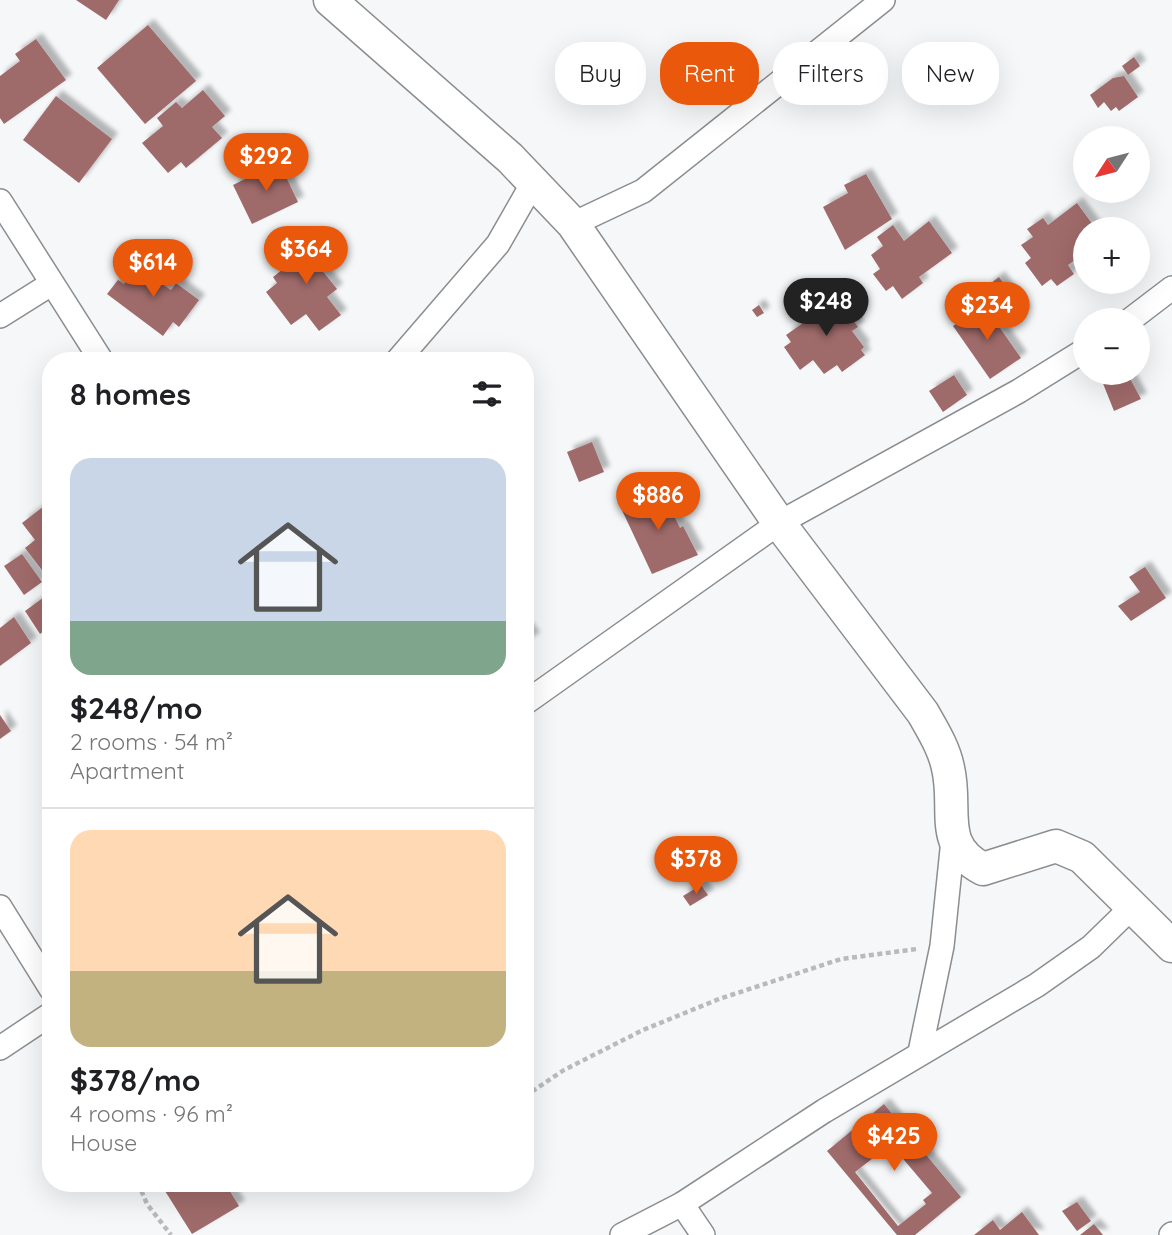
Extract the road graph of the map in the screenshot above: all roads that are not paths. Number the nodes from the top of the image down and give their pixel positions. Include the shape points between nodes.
1 (330, 0) edge
2 (883, 0) edge
3 (534, 181) junction
4 (0, 201) edge
5 (573, 224) junction
6 (51, 284) junction
7 (1172, 288) edge
8 (1146, 308) edge
9 (0, 316) edge
10 (96, 352) edge
11 (405, 352) edge
12 (1073, 357) edge
13 (779, 523) junction
14 (534, 697) edge
15 (953, 840) junction
16 (0, 907) edge
17 (1132, 907) junction
18 (1172, 946) edge
19 (42, 975) edge
20 (42, 1019) edge
21 (0, 1048) edge
22 (920, 1052) junction
23 (682, 1204) junction
24 (622, 1235) edge
25 (703, 1235) edge

1 - 3 street
2 - 5 street via 643,191
3 - 5 street
3 - 11 street via 498,244
4 - 6 street
5 - 13 street
6 - 9 street
6 - 10 street
7 - 8 street
12 - 13 street
13 - 14 street
13 - 15 street via 923,713 942,747 949,771
15 - 17 street via 966,860 984,869 1056,846 1083,857
15 - 22 street via 943,946
16 - 19 street
17 - 18 street
17 - 22 street via 1091,947 1037,985
20 - 21 street
22 - 23 street
23 - 24 street
23 - 25 street

